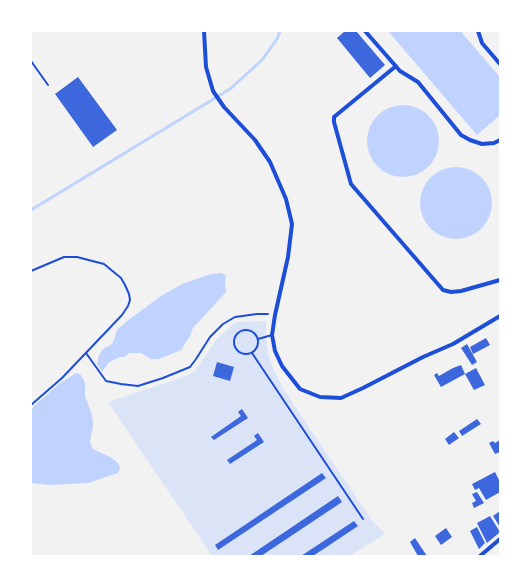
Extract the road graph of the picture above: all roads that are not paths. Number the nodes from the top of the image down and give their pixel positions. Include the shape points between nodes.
1 (204, 31) edge
2 (365, 31) edge
3 (478, 31) edge
4 (31, 61) edge
5 (500, 64) edge
6 (396, 66) junction
7 (48, 85) dead end
8 (500, 140) edge
9 (500, 280) edge
10 (500, 316) edge
11 (272, 336) junction
12 (258, 339) junction
13 (252, 353) junction
14 (363, 519) dead end
15 (500, 539) edge
16 (480, 556) edge

1 - 11 street via 206,67 213,91 224,107 259,145 270,162 286,199 292,224
2 - 6 street
3 - 5 street via 482,43
4 - 7 lane
6 - 8 street via 418,82 461,134 482,144
6 - 9 street via 334,117 351,184 443,290 460,291
10 - 11 street via 453,344 340,398 320,397 300,389 282,366
11 - 12 lane
12 - 13 lane via 257,347
12 - 13 lane via 250,330 242,330 236,335 234,342 237,350 244,354
13 - 14 lane
15 - 16 street

